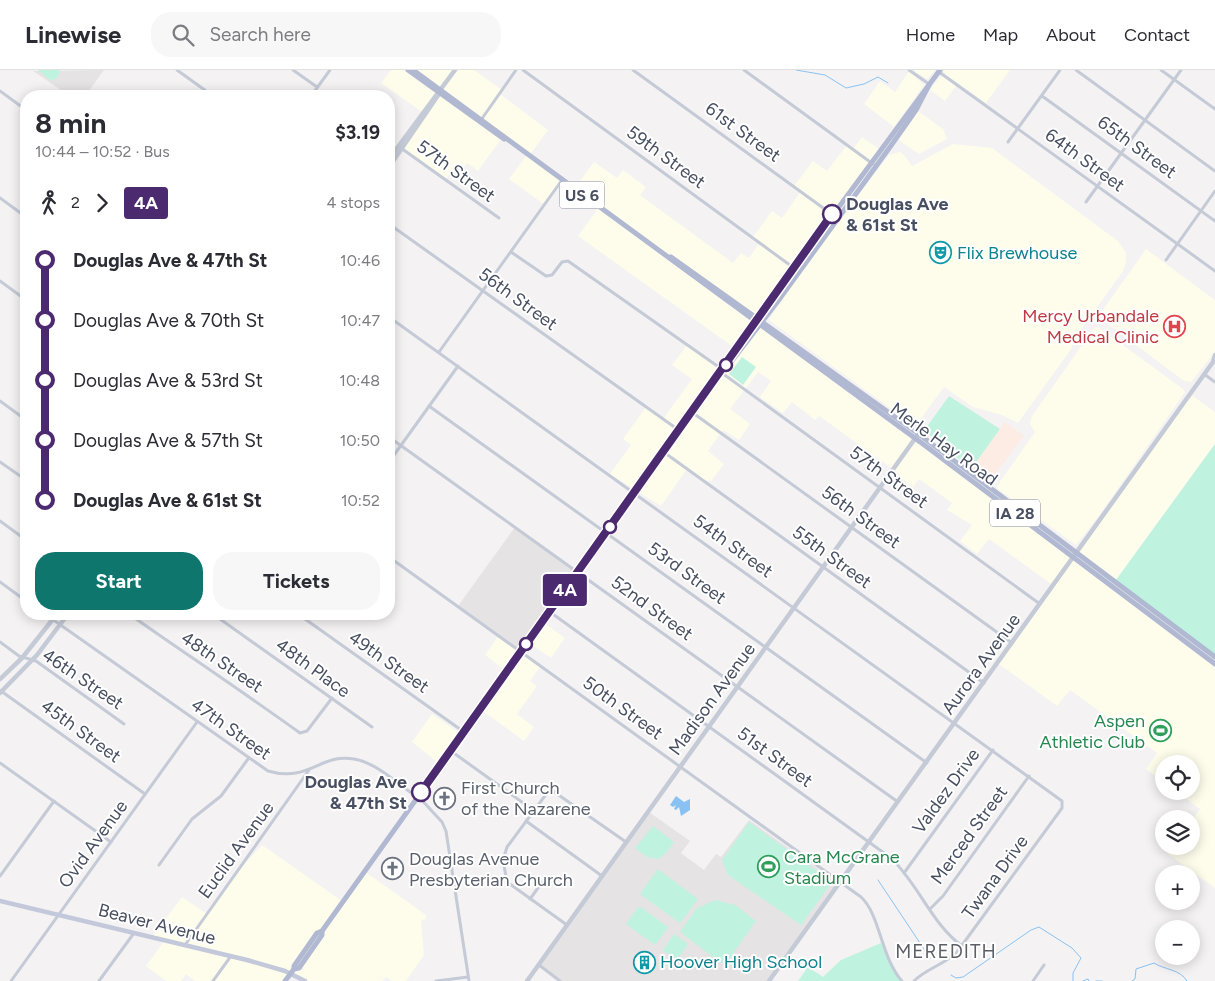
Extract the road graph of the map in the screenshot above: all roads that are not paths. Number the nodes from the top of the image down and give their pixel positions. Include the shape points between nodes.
1 (177, 70) edge
2 (293, 70) edge
3 (330, 70) edge
4 (408, 70) edge
5 (413, 70) edge
6 (455, 70) edge
7 (516, 70) edge
8 (522, 70) edge
9 (633, 70) edge
10 (744, 70) edge
11 (910, 70) edge
12 (1060, 70) edge
13 (1076, 70) edge
14 (1161, 70) edge
15 (1181, 70) edge
16 (939, 71) edge
17 (1174, 80) junction
18 (930, 84) junction
19 (317, 88) joint
20 (205, 90) edge
21 (0, 91) edge
22 (440, 92) junction
23 (1042, 96) junction
24 (20, 106) edge
25 (1215, 109) edge
26 (480, 120) junction
27 (1145, 120) junction
28 (1018, 128) junction
29 (1008, 142) dead end
30 (400, 147) junction
31 (395, 152) edge
32 (1122, 153) junction
33 (395, 156) edge
34 (873, 164) junction
35 (1215, 171) edge
36 (562, 180) junction
37 (1098, 186) junction
38 (1215, 192) edge
39 (0, 198) edge
40 (1086, 202) dead end
41 (1201, 211) junction
42 (20, 212) edge
43 (834, 216) junction
44 (498, 218) dead end
45 (1215, 221) edge
46 (395, 228) edge
47 (1177, 244) junction
48 (511, 252) junction
49 (1166, 260) dead end
50 (797, 269) junction
51 (1215, 271) edge
52 (0, 282) edge
53 (483, 291) junction
54 (20, 296) edge
55 (756, 320) junction
56 (395, 321) edge
57 (763, 321) junction
58 (759, 326) junction
59 (439, 352) junction
60 (1215, 355) edge
61 (1214, 361) edge
62 (458, 366) junction
63 (722, 371) junction
64 (1204, 374) junction
65 (1215, 382) edge
66 (0, 401) edge
67 (429, 406) junction
68 (692, 413) junction
69 (20, 416) edge
70 (680, 431) junction
71 (918, 433) junction
72 (916, 439) junction
73 (395, 442) edge
74 (401, 446) junction
75 (664, 452) junction
76 (395, 454) edge
77 (0, 462) edge
78 (20, 476) edge
79 (881, 488) junction
80 (636, 492) junction
81 (1, 523) edge
82 (852, 528) junction
83 (607, 532) junction
84 (20, 534) edge
85 (1078, 551) junction
86 (1074, 557) junction
87 (395, 561) edge
88 (824, 568) junction
89 (578, 572) junction
90 (0, 582) edge
91 (20, 597) edge
92 (1041, 604) junction
93 (795, 607) junction
94 (550, 612) junction
95 (53, 620) joint
96 (64, 620) edge
97 (137, 620) edge
98 (222, 620) edge
99 (306, 620) edge
100 (60, 625) junction
101 (0, 642) edge
102 (1013, 644) junction
103 (767, 647) junction
104 (521, 652) junction
105 (22, 657) junction
106 (1215, 657) edge
107 (33, 660) junction
108 (1215, 664) edge
109 (0, 679) edge
110 (984, 683) junction
111 (738, 687) junction
112 (1, 692) edge
113 (332, 698) junction
114 (197, 722) junction
115 (956, 723) junction
116 (124, 724) dead end
117 (710, 727) junction
118 (372, 728) dead end
119 (464, 732) junction
120 (450, 750) junction
121 (992, 750) junction
122 (248, 759) junction
123 (0, 763) edge
124 (927, 763) junction
125 (681, 767) junction
126 (309, 770) junction
127 (294, 775) junction
128 (1029, 776) junction
129 (300, 783) junction
130 (145, 794) junction
131 (417, 796) junction
132 (1061, 799) joint
133 (54, 801) junction
134 (898, 802) junction
135 (533, 810) junction
136 (526, 821) junction
137 (111, 842) junction
138 (870, 842) junction
139 (627, 843) junction
140 (159, 865) dead end
141 (904, 872) junction
142 (0, 876) edge
143 (603, 876) junction
144 (543, 880) dead end
145 (841, 882) junction
146 (530, 899) junction
147 (0, 901) edge
148 (930, 909) junction
149 (59, 914) junction
150 (567, 926) junction
151 (135, 932) junction
152 (185, 945) junction
153 (962, 946) junction
154 (231, 956) junction
155 (539, 966) junction
156 (1044, 966) dead end
157 (292, 971) junction
158 (468, 979) edge
159 (11, 981) edge
160 (99, 981) edge
161 (213, 981) edge
162 (285, 981) edge
163 (305, 981) edge
164 (436, 981) edge
165 (527, 981) edge
166 (560, 981) edge
167 (769, 981) edge
168 (902, 981) edge
169 (914, 981) edge
170 (1033, 981) edge

1 - 20 street
2 - 19 street
3 - 19 street
4 - 22 main road, Merle Hay Road / US 6
5 - 22 main road, Merle Hay Road / US 6
6 - 22 street
7 - 26 street
8 - 50 street, 59th Street
9 - 43 street, 61st Street
10 - 34 street
11 - 18 street
12 - 23 street
13 - 27 street
14 - 17 street
15 - 17 street
16 - 18 main road
16 - 28 street, 64th Street
17 - 25 street
17 - 27 street
18 - 34 main road via 916,110
21 - 24 street
22 - 26 main road, Merle Hay Road / US 6
22 - 30 street
23 - 28 street
23 - 32 street, 65th Street
26 - 36 main road, Merle Hay Road / US 6
27 - 32 street
27 - 35 street
28 - 29 street
28 - 37 street, 64th Street
30 - 31 street
30 - 33 street
30 - 44 street, 57th Street
32 - 37 street
32 - 41 street, 65th Street
34 - 43 main road
36 - 48 street
36 - 55 main road, Merle Hay Road / US 6
37 - 40 street
37 - 47 street, 64th Street
38 - 41 street
39 - 42 street
41 - 45 street, 65th Street
41 - 47 street
43 - 50 main road
46 - 53 street, 56th Street
47 - 49 street
47 - 51 street, 64th Street
48 - 53 street
48 - 63 street, 57th Street via 546,276 552,275 562,262 568,261
50 - 55 main road
50 - 57 main road
52 - 54 street
53 - 59 street
53 - 70 street, 56th Street
55 - 57 main road, Merle Hay Road / US 6
55 - 58 main road, Merle Hay Road / IA 28
55 - 63 main road
56 - 59 street, 54th Street
57 - 58 main road
57 - 71 main road, Merle Hay Road / IA 28
58 - 63 main road
58 - 72 main road, Merle Hay Road / IA 28
59 - 62 street, 54th Street
60 - 61 street, Aurora Avenue
61 - 64 street, Aurora Avenue
62 - 67 street
62 - 80 street, 54th Street
63 - 68 main road
63 - 79 street, 57th Street
64 - 65 street
64 - 85 street, Aurora Avenue
66 - 69 street
67 - 74 street
67 - 83 street, 53rd Street
68 - 70 main road
68 - 82 street, 56th Street
70 - 75 main road
71 - 72 street, Madison Avenue
71 - 85 main road, Merle Hay Road / IA 28
72 - 79 street, Madison Avenue
72 - 86 main road, Merle Hay Road / IA 28
73 - 74 street, 52nd Street
74 - 76 street
74 - 89 street, 52nd Street
75 - 80 main road
75 - 88 street, 55th Street
77 - 78 street
79 - 82 street, Madison Avenue
79 - 92 street, 57th Street
80 - 83 main road
80 - 93 street, 54th Street
81 - 84 street
82 - 88 street, Madison Avenue
82 - 102 street, 56th Street
83 - 89 main road
83 - 103 street, 53rd Street
85 - 86 street, Aurora Avenue
85 - 106 main road, Merle Hay Road / IA 28
86 - 92 street, Aurora Avenue
86 - 108 main road, Merle Hay Road / IA 28
87 - 104 street, 50th Street
88 - 93 street, Madison Avenue
88 - 110 street, 55th Street
89 - 94 main road
89 - 111 street, 52nd Street
90 - 91 street
92 - 102 street, Aurora Avenue
93 - 103 street, Madison Avenue
93 - 115 street, 54th Street
94 - 104 main road
94 - 117 street, 51st Street
95 - 100 street, 47th Street
95 - 105 street
96 - 100 street
97 - 113 street, 48th Street via 300,733 308,731
98 - 113 street, 48th Place
99 - 119 street, 49th Street
100 - 107 street
100 - 114 street, 47th Street
101 - 105 street, 46th Street
102 - 110 street, Aurora Avenue
103 - 111 street, Madison Avenue
103 - 124 street, 53rd Street
104 - 119 main road
104 - 125 street, 50th Street
105 - 107 street, 46th Street
105 - 109 street
107 - 112 street
107 - 116 street, 46th Street
110 - 115 street, Aurora Avenue
111 - 117 street, Madison Avenue
111 - 134 street, 52nd Street
112 - 130 street, 45th Street
113 - 118 street, 48th Place
114 - 122 street, 47th Street
114 - 130 street, Ovid Avenue
115 - 121 street, 54th Street
115 - 124 street, Aurora Avenue
117 - 125 street, Madison Avenue
117 - 138 street, 51st Street
119 - 120 main road
120 - 131 main road
120 - 135 street
121 - 128 street, 54th Street
121 - 141 street, Valdez Drive
122 - 127 street, 47th Street via 268,771
122 - 140 street via 221,796 192,819
123 - 133 street
124 - 134 street, Aurora Avenue
125 - 139 street, Madison Avenue
125 - 145 street, 50th Street
126 - 127 street, 47th Street
126 - 129 street, Euclid Avenue
126 - 131 street, 47th Street via 330,760 353,759 369,764
127 - 129 street
128 - 132 street, 54th Street
128 - 148 street, Merced Street via 943,896
129 - 152 street, Euclid Avenue
130 - 137 street, Ovid Avenue
131 - 157 main road
131 - 158 street, 47th Street via 446,828
132 - 153 street, Twana Drive via 1062,808
133 - 137 street
133 - 142 street
134 - 138 street, Aurora Avenue
135 - 136 street
135 - 139 street via 547,791 552,790
136 - 143 street
136 - 146 street via 507,846 503,860 507,882
137 - 149 street, Ovid Avenue
138 - 141 street, 51st Street
138 - 145 street, Aurora Avenue
139 - 143 street, Madison Avenue
141 - 148 street, 51st Street
143 - 150 street, Madison Avenue
144 - 146 street
145 - 167 street, Aurora Avenue
145 - 168 street, 50th Street via 868,905 889,962
146 - 150 street
147 - 149 main road, Beaver Avenue
148 - 153 street, 51st Street via 941,927
149 - 151 main road, Beaver Avenue
149 - 159 street, Ovid Avenue
150 - 155 street, Madison Avenue
151 - 152 main road, Beaver Avenue
151 - 160 street
152 - 154 main road, Beaver Avenue
153 - 169 street, Twana Drive via 951,959 928,969
154 - 157 main road, Beaver Avenue
154 - 161 street
155 - 165 street, Madison Avenue
155 - 166 street
156 - 170 street
157 - 162 main road
157 - 163 main road, Beaver Avenue
158 - 164 street

